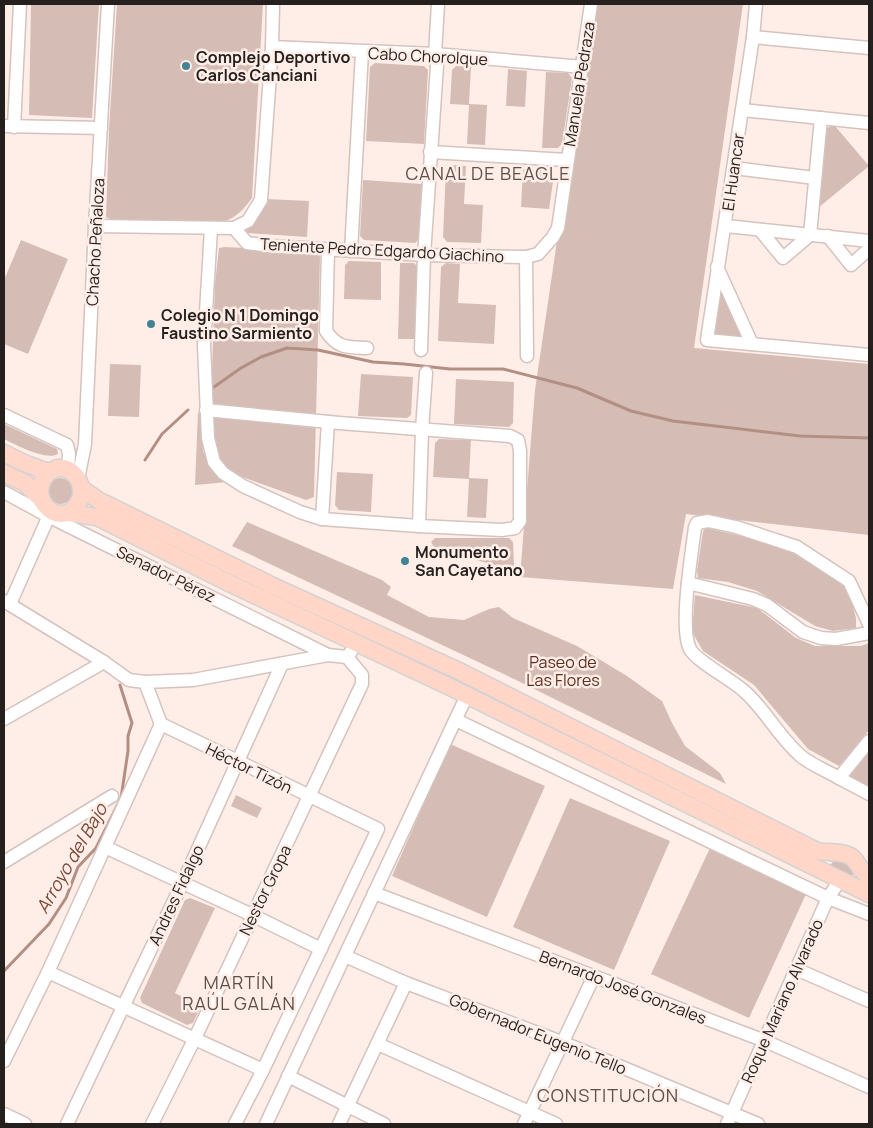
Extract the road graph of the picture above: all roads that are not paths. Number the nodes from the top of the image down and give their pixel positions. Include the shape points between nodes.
1 (20, 4) edge
2 (108, 4) edge
3 (273, 4) edge
4 (438, 4) edge
5 (591, 4) edge
6 (756, 4) edge
7 (753, 37) junction
8 (272, 47) junction
9 (869, 48) edge
10 (362, 52) junction
11 (435, 54) junction
12 (583, 67) junction
13 (742, 110) junction
14 (821, 118) junction
15 (869, 123) edge
16 (9, 127) edge
17 (101, 128) junction
18 (430, 152) junction
19 (567, 160) junction
20 (734, 168) junction
21 (815, 178) junction
22 (95, 226) junction
23 (726, 226) junction
24 (234, 228) junction
25 (211, 229) junction
26 (760, 230) junction
27 (810, 235) junction
28 (828, 236) junction
29 (868, 242) edge
30 (328, 250) junction
31 (351, 251) junction
32 (424, 255) junction
33 (526, 257) junction
34 (717, 267) junction
35 (752, 344) junction
36 (367, 348) dead end
37 (421, 350) dead end
38 (869, 355) edge
39 (527, 356) dead end
40 (426, 373) dead end
41 (206, 410) junction
42 (4, 415) edge
43 (328, 422) junction
44 (422, 430) junction
45 (4, 453) edge
46 (50, 471) junction
47 (4, 473) edge
48 (76, 479) junction
49 (4, 492) edge
50 (47, 509) junction
51 (68, 512) junction
52 (322, 519) junction
53 (419, 526) junction
54 (688, 583) junction
55 (7, 603) edge
56 (869, 624) edge
57 (869, 633) edge
58 (352, 650) junction
59 (328, 655) junction
60 (104, 662) junction
61 (282, 664) junction
62 (145, 682) junction
63 (468, 695) junction
64 (4, 719) edge
65 (456, 720) junction
66 (161, 724) junction
67 (869, 741) edge
68 (237, 762) junction
69 (839, 778) junction
70 (869, 794) edge
71 (112, 796) dead end
72 (309, 797) junction
73 (105, 847) junction
74 (834, 853) junction
75 (4, 862) edge
76 (863, 868) edge
77 (821, 870) junction
78 (182, 884) junction
79 (855, 887) edge
80 (374, 893) junction
81 (828, 898) junction
82 (869, 914) edge
83 (252, 915) junction
84 (321, 949) junction
85 (345, 956) junction
86 (796, 969) junction
87 (48, 972) junction
88 (594, 976) junction
89 (406, 983) junction
90 (869, 1001) edge
91 (124, 1006) junction
92 (194, 1038) junction
93 (765, 1041) junction
94 (564, 1043) junction
95 (378, 1044) junction
96 (4, 1060) edge
97 (263, 1070) junction
98 (288, 1076) junction
99 (869, 1086) edge
100 (348, 1106) junction
101 (4, 1114) edge
102 (729, 1118) edge
103 (527, 1119) edge
104 (25, 1124) edge
105 (67, 1124) edge
106 (152, 1124) edge
107 (235, 1124) edge
108 (266, 1124) edge
109 (340, 1124) edge
110 (384, 1124) edge
111 (556, 1124) edge
112 (758, 1124) edge

1 - 16 street
2 - 17 street, Chacho Peñaloza
3 - 8 street
4 - 11 street
5 - 12 street, Manuela Pedraza
6 - 7 street, El Huancar
7 - 9 street
7 - 13 street, El Huancar
8 - 10 street, Cabo Chorolque
8 - 24 street via 261,200 248,221
10 - 11 street, Cabo Chorolque
10 - 31 street
11 - 12 street, Cabo Chorolque
11 - 18 street via 437,66
12 - 19 street, Manuela Pedraza
13 - 14 street
13 - 20 street, El Huancar
14 - 15 street
14 - 21 street
16 - 17 street
17 - 22 street, Chacho Peñaloza
18 - 19 street
18 - 32 street
19 - 33 street, Manuela Pedraza via 558,228 538,254
20 - 21 street
20 - 23 street, El Huancar
21 - 27 street
22 - 25 street
22 - 48 street, Chacho Peñaloza via 85,444
23 - 26 street
23 - 34 street, El Huancar
24 - 25 street
24 - 30 street, Teniente Pedro Edgardo Giachino via 247,243
25 - 41 street via 204,345
26 - 27 street
26 - 27 street via 783,258
27 - 28 street
28 - 29 street
28 - 29 street via 851,265
30 - 31 street, Teniente Pedro Edgardo Giachino
30 - 36 street via 326,331 342,346
31 - 32 street, Teniente Pedro Edgardo Giachino
32 - 33 street, Teniente Pedro Edgardo Giachino
32 - 37 street
33 - 39 street
34 - 35 street
34 - 35 street, El Huancar via 707,340
35 - 38 street
40 - 44 street
41 - 43 street
41 - 52 street via 211,453 223,473 243,486
42 - 48 street via 66,445
43 - 44 street
43 - 52 street
44 - 53 street
44 - 53 street via 510,436 518,440 520,520 515,528 502,530
45 - 46 main road
46 - 48 main road via 59,468
46 - 50 main road via 40,483 39,491
47 - 50 main road via 25,483
48 - 51 main road via 79,502
48 - 74 main road via 98,500 459,671 817,851
49 - 50 street, Senador Pérez
50 - 51 main road via 62,514
50 - 55 street
50 - 59 street, Senador Pérez
51 - 58 main road via 97,517
52 - 53 street
54 - 56 street via 698,523 708,521 736,526 796,547 841,574 849,581
54 - 57 street via 753,599 767,605 804,632 821,638 836,639
54 - 69 street via 686,611 690,649 700,660 745,692 803,758
55 - 60 street
58 - 59 street
58 - 63 main road
58 - 72 street, Nestor Gropa via 362,675 362,684
59 - 61 street
60 - 62 street via 129,680
60 - 64 street
61 - 62 street via 193,680
61 - 68 street, Andres Fidalgo
62 - 66 street
63 - 65 street
63 - 77 main road
65 - 80 street
65 - 81 street
66 - 68 street, Héctor Tizón
66 - 73 street
67 - 69 street
68 - 72 street, Héctor Tizón
68 - 78 street, Andres Fidalgo
69 - 70 street
71 - 75 street
72 - 83 street, Nestor Gropa
72 - 84 street, Héctor Tizón via 378,830
73 - 78 street
73 - 87 street
74 - 76 main road via 846,854
74 - 77 main road via 823,862
76 - 79 main road
77 - 79 main road
78 - 83 street
78 - 91 street, Andres Fidalgo
79 - 81 street, Roque Mariano Alvarado
80 - 85 street
80 - 88 street, Bernardo José Gonzales
81 - 82 street
81 - 86 street, Roque Mariano Alvarado
83 - 84 street
83 - 92 street, Nestor Gropa
84 - 97 street
85 - 89 street, Gobernador Eugenio Tello
85 - 98 street
86 - 90 street
86 - 93 street, Roque Mariano Alvarado
87 - 91 street
87 - 96 street
88 - 93 street, Bernardo José Gonzales
88 - 94 street
89 - 94 street, Gobernador Eugenio Tello
89 - 95 street
91 - 92 street
91 - 105 street, Andres Fidalgo
92 - 97 street
92 - 106 street, Nestor Gropa
93 - 99 street, Bernardo José Gonzales
93 - 102 street, Roque Mariano Alvarado
94 - 102 street, Gobernador Eugenio Tello
94 - 103 street
95 - 100 street
95 - 103 street
97 - 107 street
98 - 100 street
98 - 108 street
100 - 109 street
100 - 110 street
101 - 104 street
102 - 112 street, Gobernador Eugenio Tello
103 - 111 street

